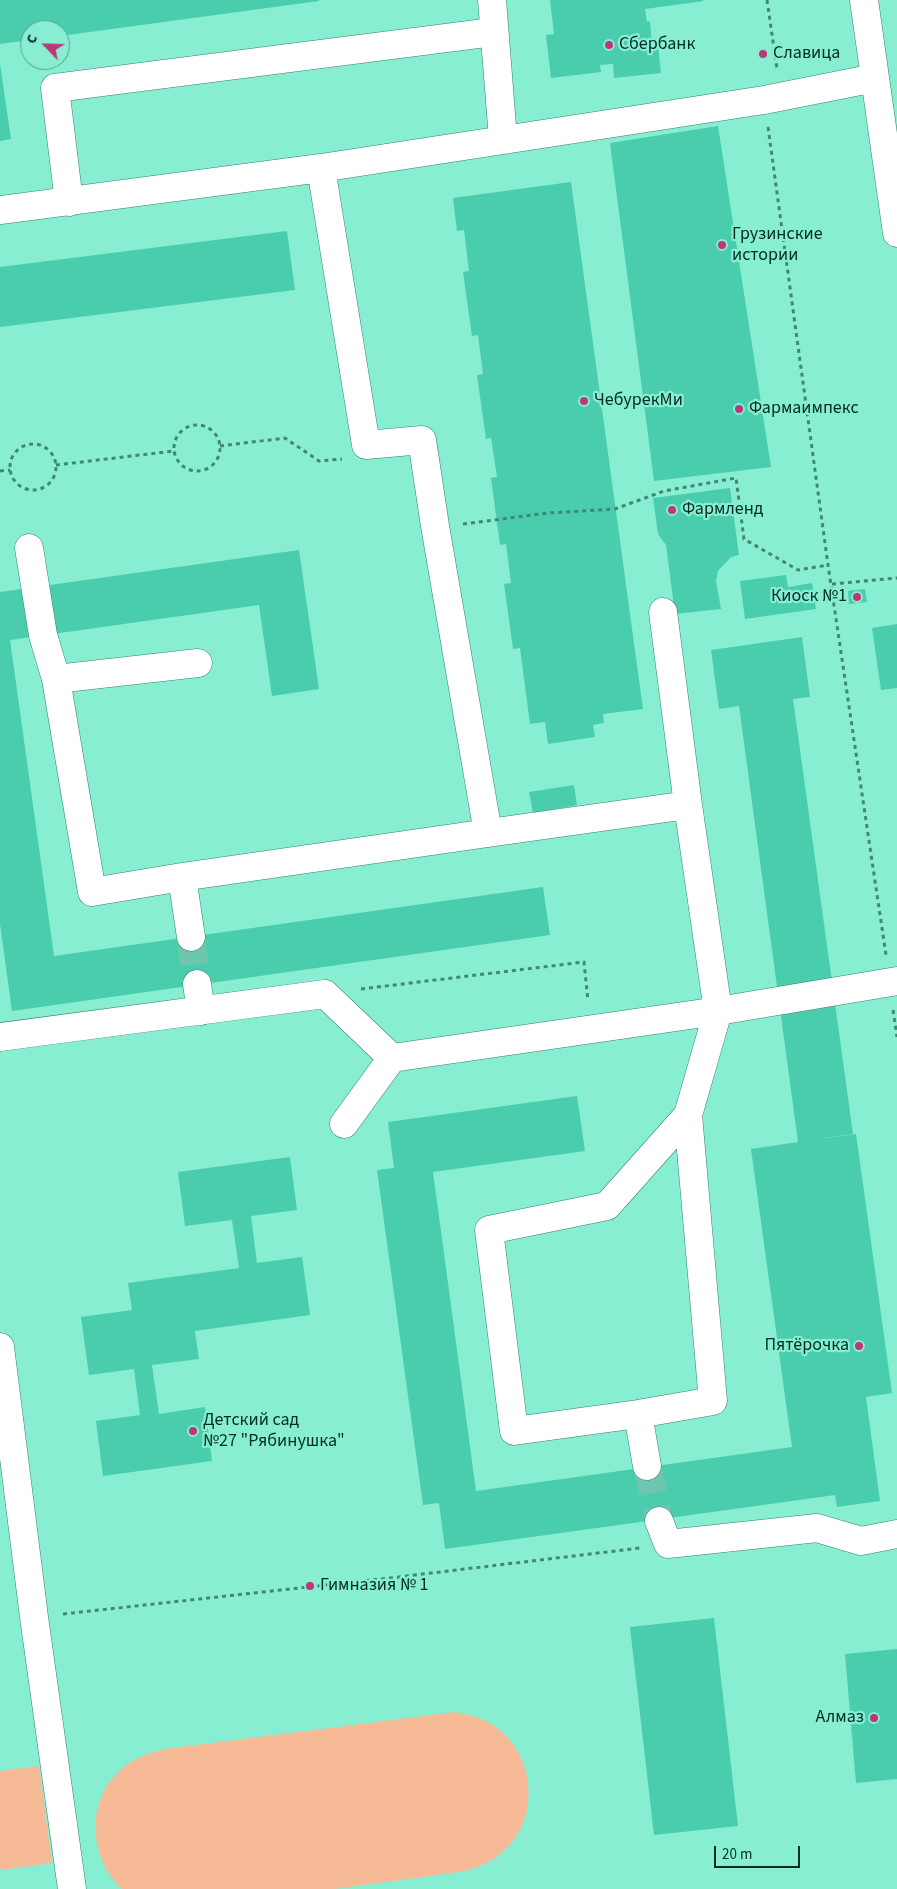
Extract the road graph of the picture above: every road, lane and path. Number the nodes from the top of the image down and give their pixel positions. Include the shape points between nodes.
1 (492, 0) edge
2 (767, 0) edge
3 (864, 0) edge
4 (493, 32) junction
5 (875, 78) junction
6 (772, 98) junction
7 (503, 139) junction
8 (321, 168) junction
9 (69, 202) junction
10 (0, 210) edge
11 (897, 232) edge
12 (220, 446) junction
13 (174, 451) junction
14 (346, 458) dead end
15 (56, 465) junction
16 (10, 470) junction
17 (0, 471) edge
18 (435, 526) junction
19 (29, 548) dead end
20 (828, 565) junction
21 (897, 578) edge
22 (832, 584) junction
23 (663, 612) dead end
24 (198, 663) dead end
25 (56, 679) junction
26 (688, 805) junction
27 (488, 833) junction
28 (182, 877) junction
29 (191, 937) tunnel mouth
30 (893, 982) edge
31 (198, 984) tunnel mouth
32 (325, 994) junction
33 (589, 1009) dead end
34 (202, 1011) junction
35 (718, 1011) junction
36 (0, 1037) edge
37 (897, 1037) edge
38 (392, 1058) junction
39 (688, 1115) junction
40 (344, 1124) dead end
41 (0, 1347) edge
42 (638, 1414) junction
43 (647, 1466) tunnel mouth
44 (664, 1533) joint
45 (897, 1534) edge
46 (34, 1617) junction
47 (72, 1889) edge

1 - 4 street
2 - 6 path
3 - 5 street
4 - 7 street
4 - 9 street via 56,88
5 - 6 street
5 - 11 street
6 - 7 street
6 - 20 path
7 - 8 street
8 - 9 street
8 - 18 street via 366,445 422,440
9 - 10 street
12 - 13 path via 216,461 202,471 183,467
12 - 13 path via 215,434 207,427 196,425 184,429 176,438
12 - 14 path via 285,438 319,461
13 - 15 path
15 - 16 path via 52,480 37,490 19,486
15 - 16 path via 52,453 43,446 32,444 20,448 12,457
16 - 17 path
18 - 20 path via 615,509 664,491 736,478 744,540 798,570
18 - 27 street
19 - 25 street via 43,635
20 - 22 path
21 - 22 path
22 - 30 path
23 - 26 street
24 - 25 street
25 - 28 street via 92,892
26 - 27 street
26 - 35 street
27 - 28 street
28 - 29 street
30 - 35 street
30 - 37 path
31 - 34 street
32 - 33 path via 584,962
32 - 34 street
32 - 38 street
34 - 36 street
35 - 38 street
35 - 39 street
38 - 40 street
39 - 42 street via 713,1401
39 - 42 street via 606,1206 488,1230 514,1431
41 - 46 street
42 - 43 street
44 - 45 street via 817,1528 861,1541
44 - 46 path via 400,1576
46 - 47 street

